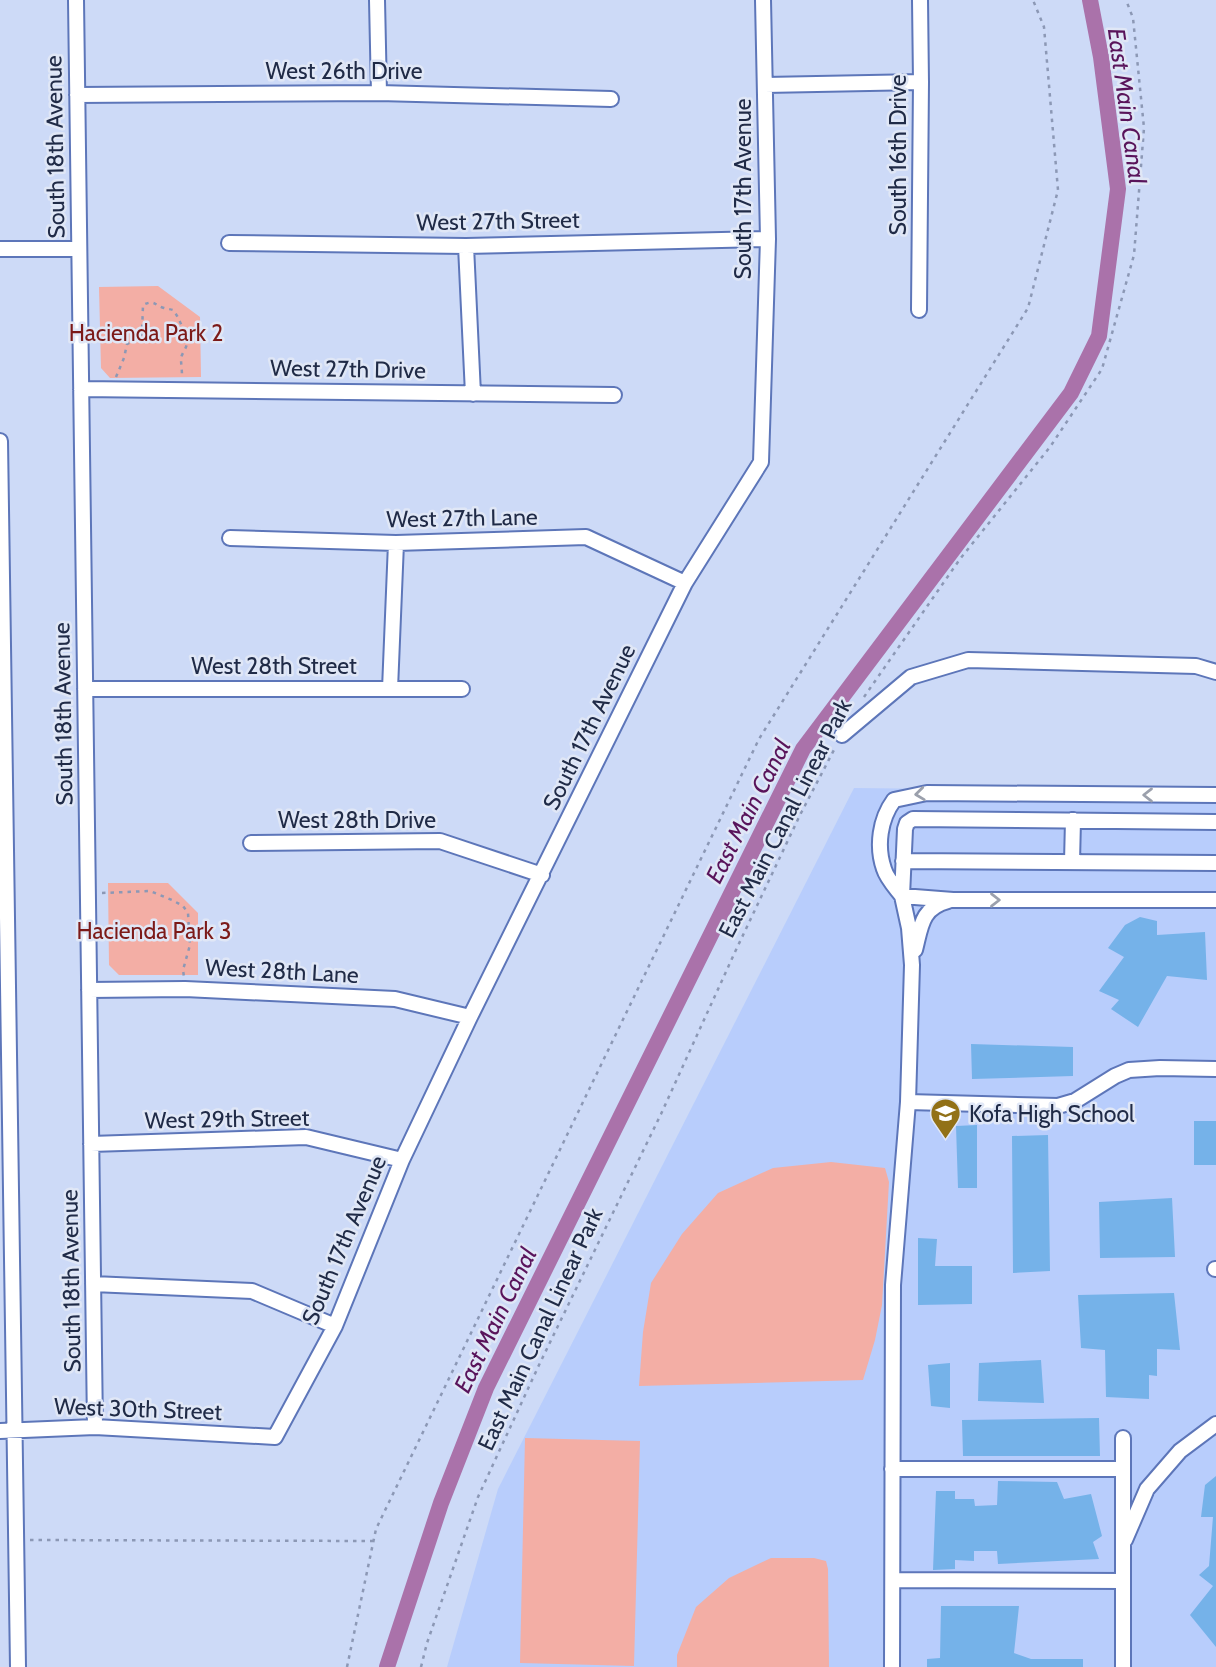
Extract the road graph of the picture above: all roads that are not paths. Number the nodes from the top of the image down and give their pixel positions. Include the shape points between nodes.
1 (75, 0) edge
2 (377, 0) edge
3 (763, 0) edge
4 (920, 0) edge
5 (921, 82) junction
6 (765, 85) junction
7 (379, 93) junction
8 (77, 95) junction
9 (611, 99) dead end
10 (768, 239) junction
11 (229, 243) dead end
12 (466, 246) junction
13 (0, 249) edge
14 (79, 249) junction
15 (919, 310) dead end
16 (81, 389) junction
17 (473, 394) junction
18 (614, 395) dead end
19 (0, 441) edge
20 (230, 538) dead end
21 (396, 543) junction
22 (685, 583) junction
23 (1216, 672) edge
24 (85, 689) junction
25 (390, 689) junction
26 (462, 689) dead end
27 (842, 735) road end
28 (1216, 795) edge
29 (1073, 820) junction
30 (1216, 821) edge
31 (251, 843) dead end
32 (903, 861) junction
33 (1072, 862) junction
34 (1216, 863) edge
35 (542, 875) junction
36 (902, 896) junction
37 (953, 900) junction
38 (1216, 900) edge
39 (912, 965) junction
40 (89, 989) junction
41 (470, 1017) junction
42 (1216, 1069) edge
43 (908, 1102) junction
44 (91, 1144) junction
45 (402, 1160) junction
46 (93, 1284) junction
47 (335, 1325) junction
48 (1216, 1424) edge
49 (95, 1427) junction
50 (7, 1431) edge
51 (275, 1437) joint
52 (1123, 1438) dead end
53 (892, 1469) junction
54 (1122, 1469) junction
55 (1123, 1545) junction
56 (893, 1580) junction
57 (1123, 1581) junction
58 (18, 1667) edge
59 (892, 1667) edge
60 (1123, 1667) edge

1 - 8 street, South 18th Avenue
2 - 7 street
3 - 6 street, South 17th Avenue
4 - 5 street, South 16th Drive
5 - 6 street
5 - 15 street, South 16th Drive
6 - 10 street, South 17th Avenue
7 - 8 street, West 26th Drive
7 - 9 street, West 26th Drive
8 - 14 street, South 18th Avenue
10 - 12 street, West 27th Street
10 - 22 street, South 17th Avenue via 761,462
11 - 12 street, West 27th Street
12 - 17 street
13 - 14 street
14 - 16 street, South 18th Avenue
16 - 17 street, West 27th Drive
16 - 24 street, South 18th Avenue
17 - 18 street, West 27th Drive
19 - 50 street
20 - 21 street, West 27th Lane
21 - 22 street, West 27th Lane via 586,537
21 - 25 street
22 - 35 street, South 17th Avenue
23 - 27 street via 1196,666 968,660 911,677
24 - 25 street, West 28th Street
24 - 40 street, South 18th Avenue
25 - 26 street, West 28th Street
28 -> 36 street via 927,793 894,800 881,828 881,854 887,876
29 - 30 street
29 - 32 street via 913,819 905,829
29 - 33 street
31 - 35 street, West 28th Drive via 440,841
32 - 33 street
32 - 36 street
33 - 34 street
35 - 41 street, South 17th Avenue
36 - 37 street
36 - 39 street
37 -> 38 street
37 - 39 street via 930,909 923,920
39 - 43 street
40 - 41 street, West 28th Lane via 395,999
40 - 44 street, South 18th Avenue
41 - 45 street, South 17th Avenue
42 - 43 street via 1129,1070 1058,1106
43 - 53 street via 893,1285
44 - 45 street, West 29th Street via 306,1137
44 - 46 street, South 18th Avenue
45 - 47 street, South 17th Avenue
46 - 47 street via 252,1291
46 - 49 street, South 18th Avenue
47 - 51 street, South 17th Avenue
48 - 55 street via 1180,1451 1147,1489
49 - 50 street, West 30th Street
49 - 51 street, West 30th Street
50 - 58 street via 16,1540
52 - 54 street
53 - 54 street
53 - 56 street
54 - 55 street
55 - 57 street
56 - 57 street
56 - 59 street
57 - 60 street

